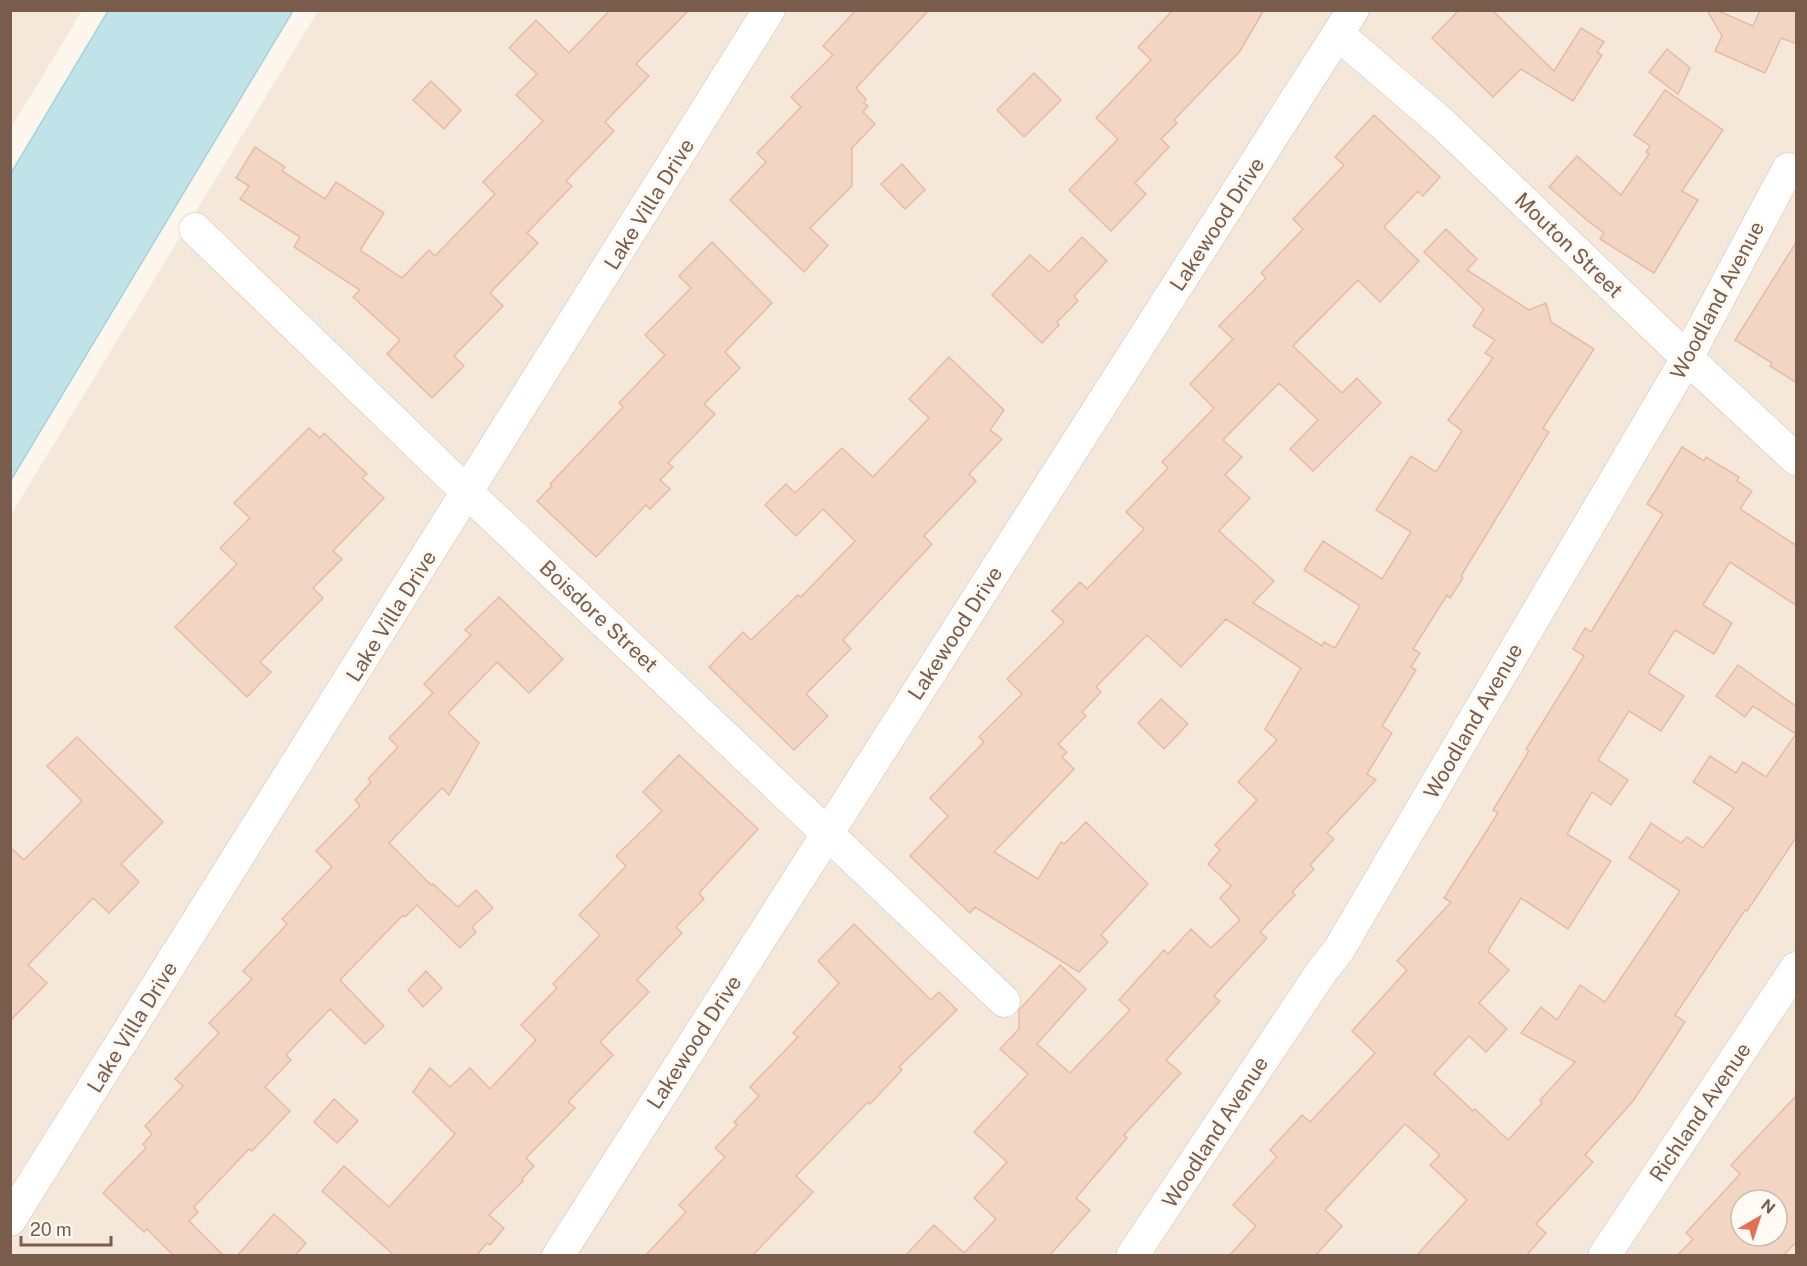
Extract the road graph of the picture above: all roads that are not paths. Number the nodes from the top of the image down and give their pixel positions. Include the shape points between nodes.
1 (769, 10) edge
2 (1346, 22) edge
3 (1792, 171) edge
4 (195, 229) dead end
5 (1687, 358) junction
6 (1797, 459) edge
7 (468, 492) junction
8 (828, 833) junction
9 (1797, 968) edge
10 (1004, 1001) dead end
11 (10, 1220) edge
12 (558, 1256) edge
13 (1132, 1256) edge
14 (1604, 1256) edge

1 - 7 street, Lake Villa Drive
2 - 5 street, Mouton Street via 1444,125
2 - 8 street, Lakewood Drive
3 - 5 street, Woodland Avenue
4 - 7 street, Boisdore Street
5 - 6 street, Mouton Street
5 - 13 street, Woodland Avenue via 1338,951
7 - 8 street, Boisdore Street
7 - 11 street, Lake Villa Drive
8 - 10 street, Boisdore Street
8 - 12 street, Lakewood Drive
9 - 14 street, Richland Avenue

